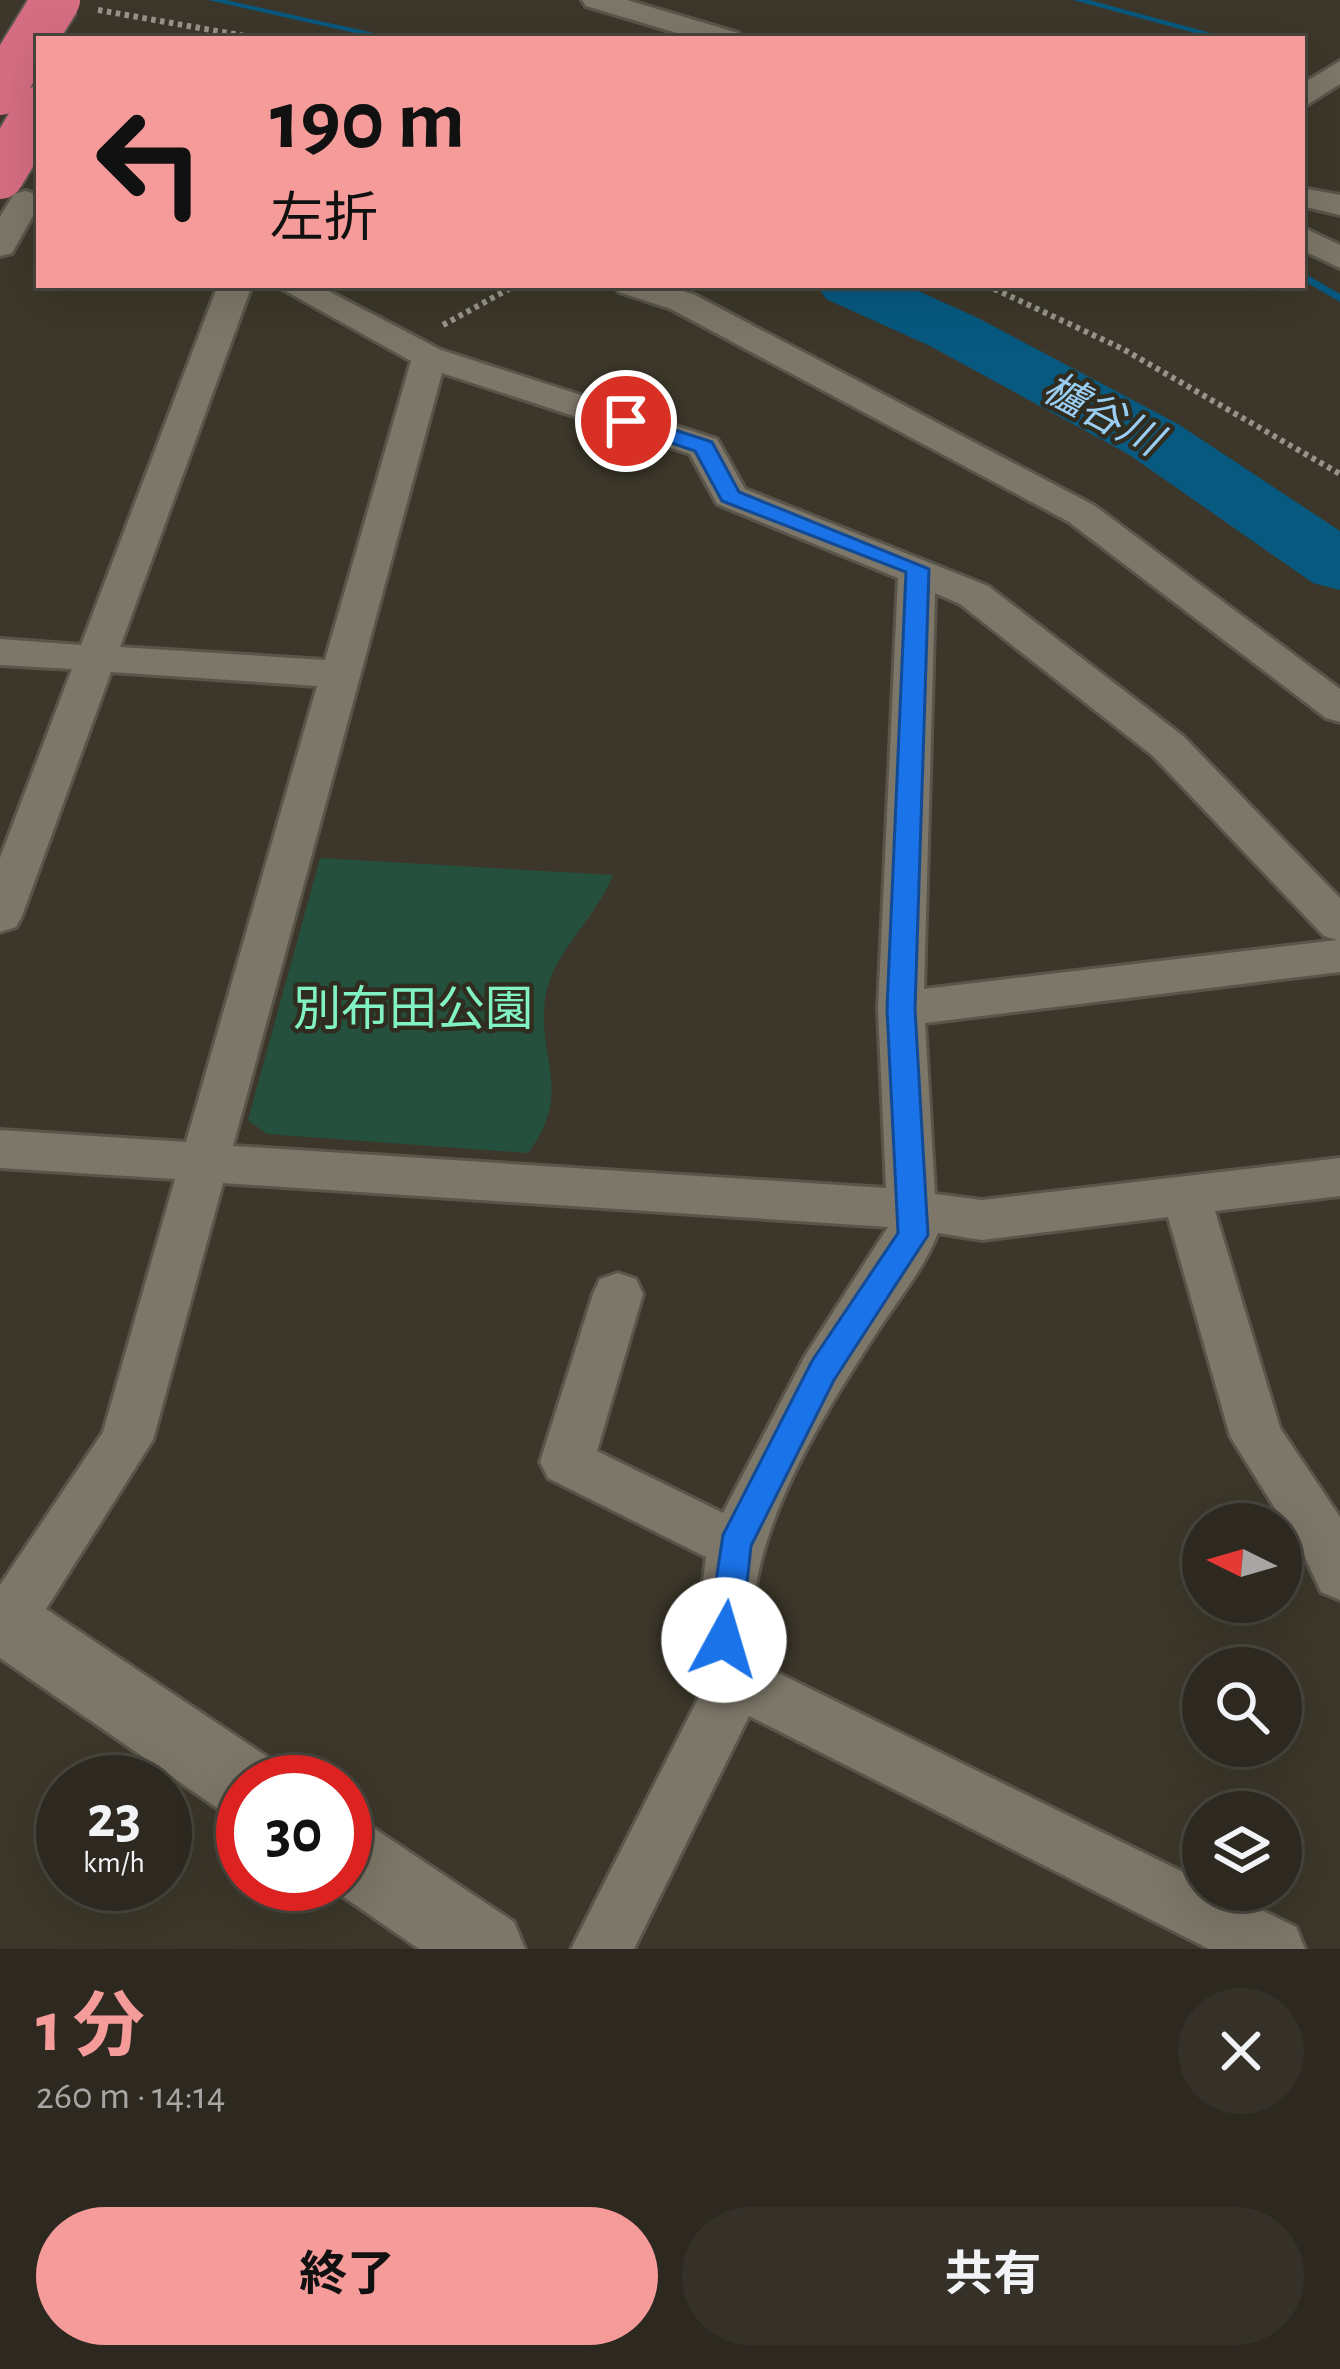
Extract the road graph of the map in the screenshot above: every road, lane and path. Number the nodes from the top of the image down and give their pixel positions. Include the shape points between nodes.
1 (596, 0) edge
2 (66, 4) edge
3 (42, 36) edge
4 (245, 36) edge
5 (718, 36) edge
6 (36, 44) edge
7 (1340, 70) edge
8 (0, 91) edge
9 (1305, 97) edge
10 (36, 120) edge
11 (0, 140) edge
12 (36, 143) edge
13 (17, 186) edge
14 (1306, 196) dead end
15 (1340, 205) edge
16 (1305, 239) edge
17 (0, 246) edge
18 (1340, 258) edge
19 (234, 288) edge
20 (298, 288) edge
21 (512, 288) edge
22 (640, 288) edge
23 (992, 288) edge
24 (420, 350) junction
25 (1340, 474) edge
26 (917, 569) junction
27 (0, 652) edge
28 (96, 658) junction
29 (339, 674) junction
30 (1340, 709) edge
31 (0, 916) edge
32 (1340, 926) edge
33 (1340, 956) edge
34 (901, 1009) junction
35 (0, 1148) edge
36 (202, 1162) junction
37 (1340, 1177) edge
38 (1187, 1199) junction
39 (908, 1209) junction
40 (618, 1294) dead end
41 (734, 1545) junction
42 (1340, 1575) edge
43 (2, 1624) edge
44 (737, 1681) junction
45 (216, 1765) edge
46 (372, 1871) edge
47 (486, 1949) edge
48 (602, 1949) edge
49 (1274, 1949) edge

1 - 5 street
2 - 3 highway, bridge
2 - 4 path
6 - 8 highway, bridge
7 - 9 street
10 - 13 highway, bridge
11 - 12 street
13 - 17 street
14 - 15 street
16 - 18 street
19 - 28 street
20 - 24 street
21 - 24 path
22 - 30 street via 683,302 1082,514
23 - 25 path via 1124,349
24 - 26 street via 704,447 730,496
24 - 29 street
26 - 32 street via 974,595 1168,746
26 - 34 street
27 - 28 street
28 - 29 street
28 - 31 street
29 - 36 street
33 - 34 street
34 - 39 street
35 - 36 street
36 - 39 street
36 - 43 street via 128,1440
37 - 38 street
38 - 39 street via 982,1220
38 - 42 street via 1256,1436
39 - 41 street via 913,1235 823,1371
40 - 41 street via 567,1462
41 - 44 street via 724,1640
43 - 45 street
44 - 48 street
44 - 49 street
46 - 47 street

